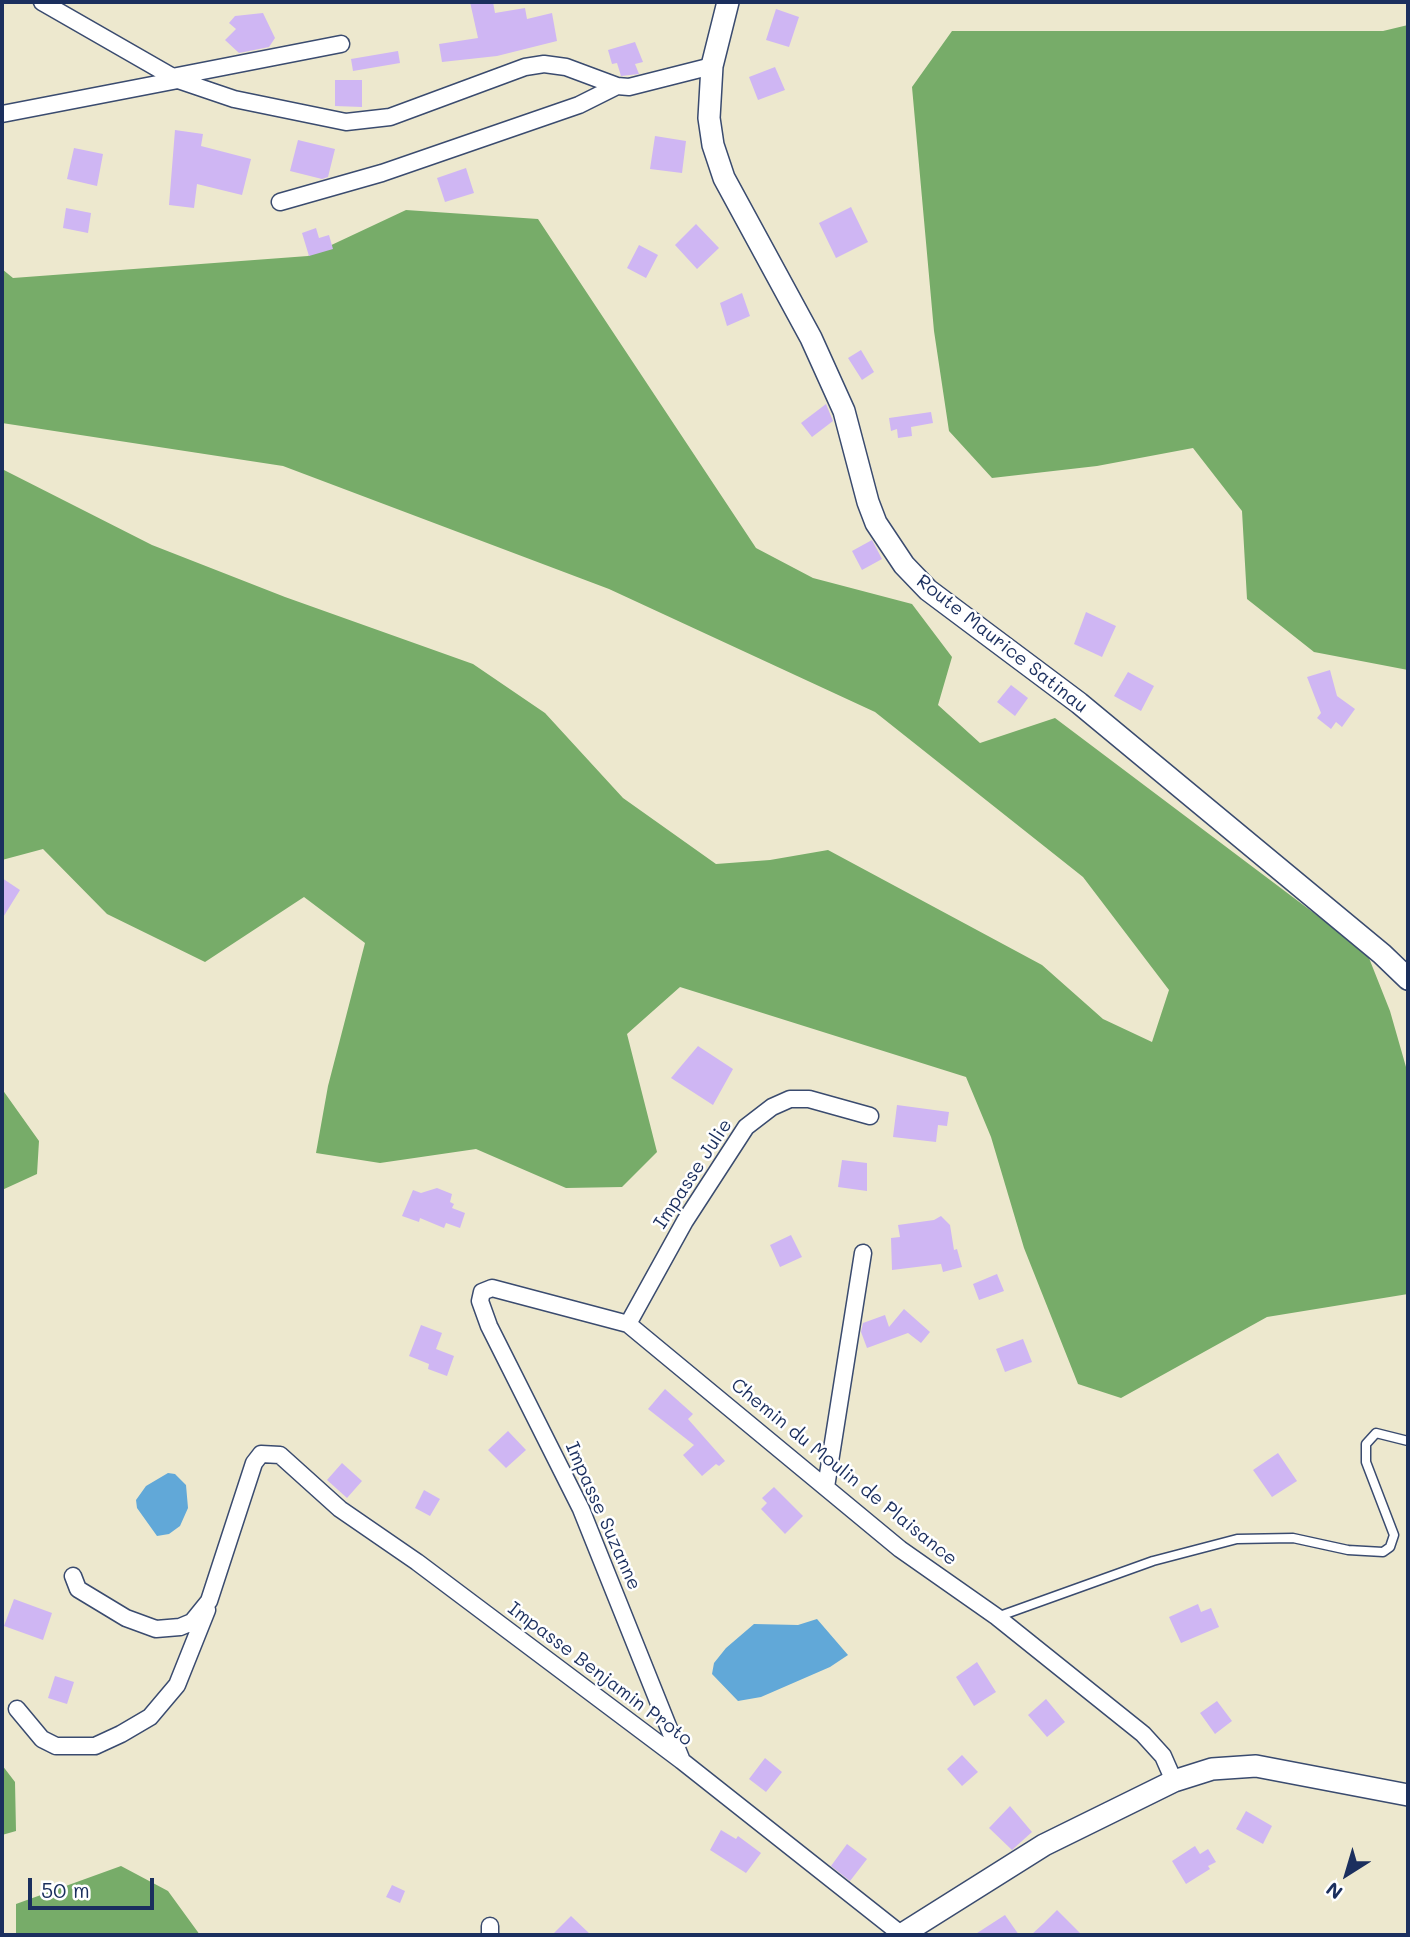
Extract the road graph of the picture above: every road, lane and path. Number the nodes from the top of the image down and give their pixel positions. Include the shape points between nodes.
1 (41, 2) edge
2 (729, 2) edge
3 (341, 44) dead end
4 (712, 66) junction
5 (175, 78) junction
6 (617, 86) junction
7 (2, 114) edge
8 (280, 202) dead end
9 (1408, 979) edge
10 (870, 1116) dead end
11 (863, 1253) dead end
12 (482, 1292) joint
13 (628, 1324) junction
14 (1408, 1441) edge
15 (826, 1487) junction
16 (73, 1576) dead end
17 (209, 1601) junction
18 (997, 1617) junction
19 (17, 1709) dead end
20 (682, 1761) junction
21 (1174, 1781) junction
22 (1408, 1795) edge
23 (901, 1935) edge

1 - 5 street
2 - 4 main road, Route Maurice Satinau
3 - 5 street
4 - 6 street
4 - 9 main road, Route Maurice Satinau via 709,118 724,178 845,411 867,502 904,565 928,590 1079,704
5 - 6 street via 234,99 346,122 390,117 544,64
5 - 7 street
6 - 8 street via 579,105 382,173
10 - 13 street, Impasse Julie via 809,1099 790,1099 746,1127 685,1221
11 - 15 street
12 - 13 street, Chemin du Moulin de Plaisance via 504,1290
12 - 20 street, Impasse Suzanne via 480,1301 489,1326 581,1509
13 - 15 street, Chemin du Moulin de Plaisance
14 - 18 lane via 1376,1433 1366,1444 1366,1462 1394,1535 1390,1547 1382,1552 1293,1538 1237,1539 1153,1561
15 - 18 street, Chemin du Moulin de Plaisance via 900,1549
16 - 17 street via 87,1595 156,1629 180,1628 192,1622
17 - 19 street via 177,1685 150,1717 121,1734 95,1746 56,1746 41,1739
17 - 20 street, Impasse Benjamin Proto via 254,1463 261,1454 280,1454 340,1509
18 - 21 street, Chemin du Moulin de Plaisance via 1143,1734 1163,1756
20 - 23 street, Impasse Benjamin Proto
21 - 22 main road via 1212,1769 1256,1766
21 - 23 main road via 1044,1845

